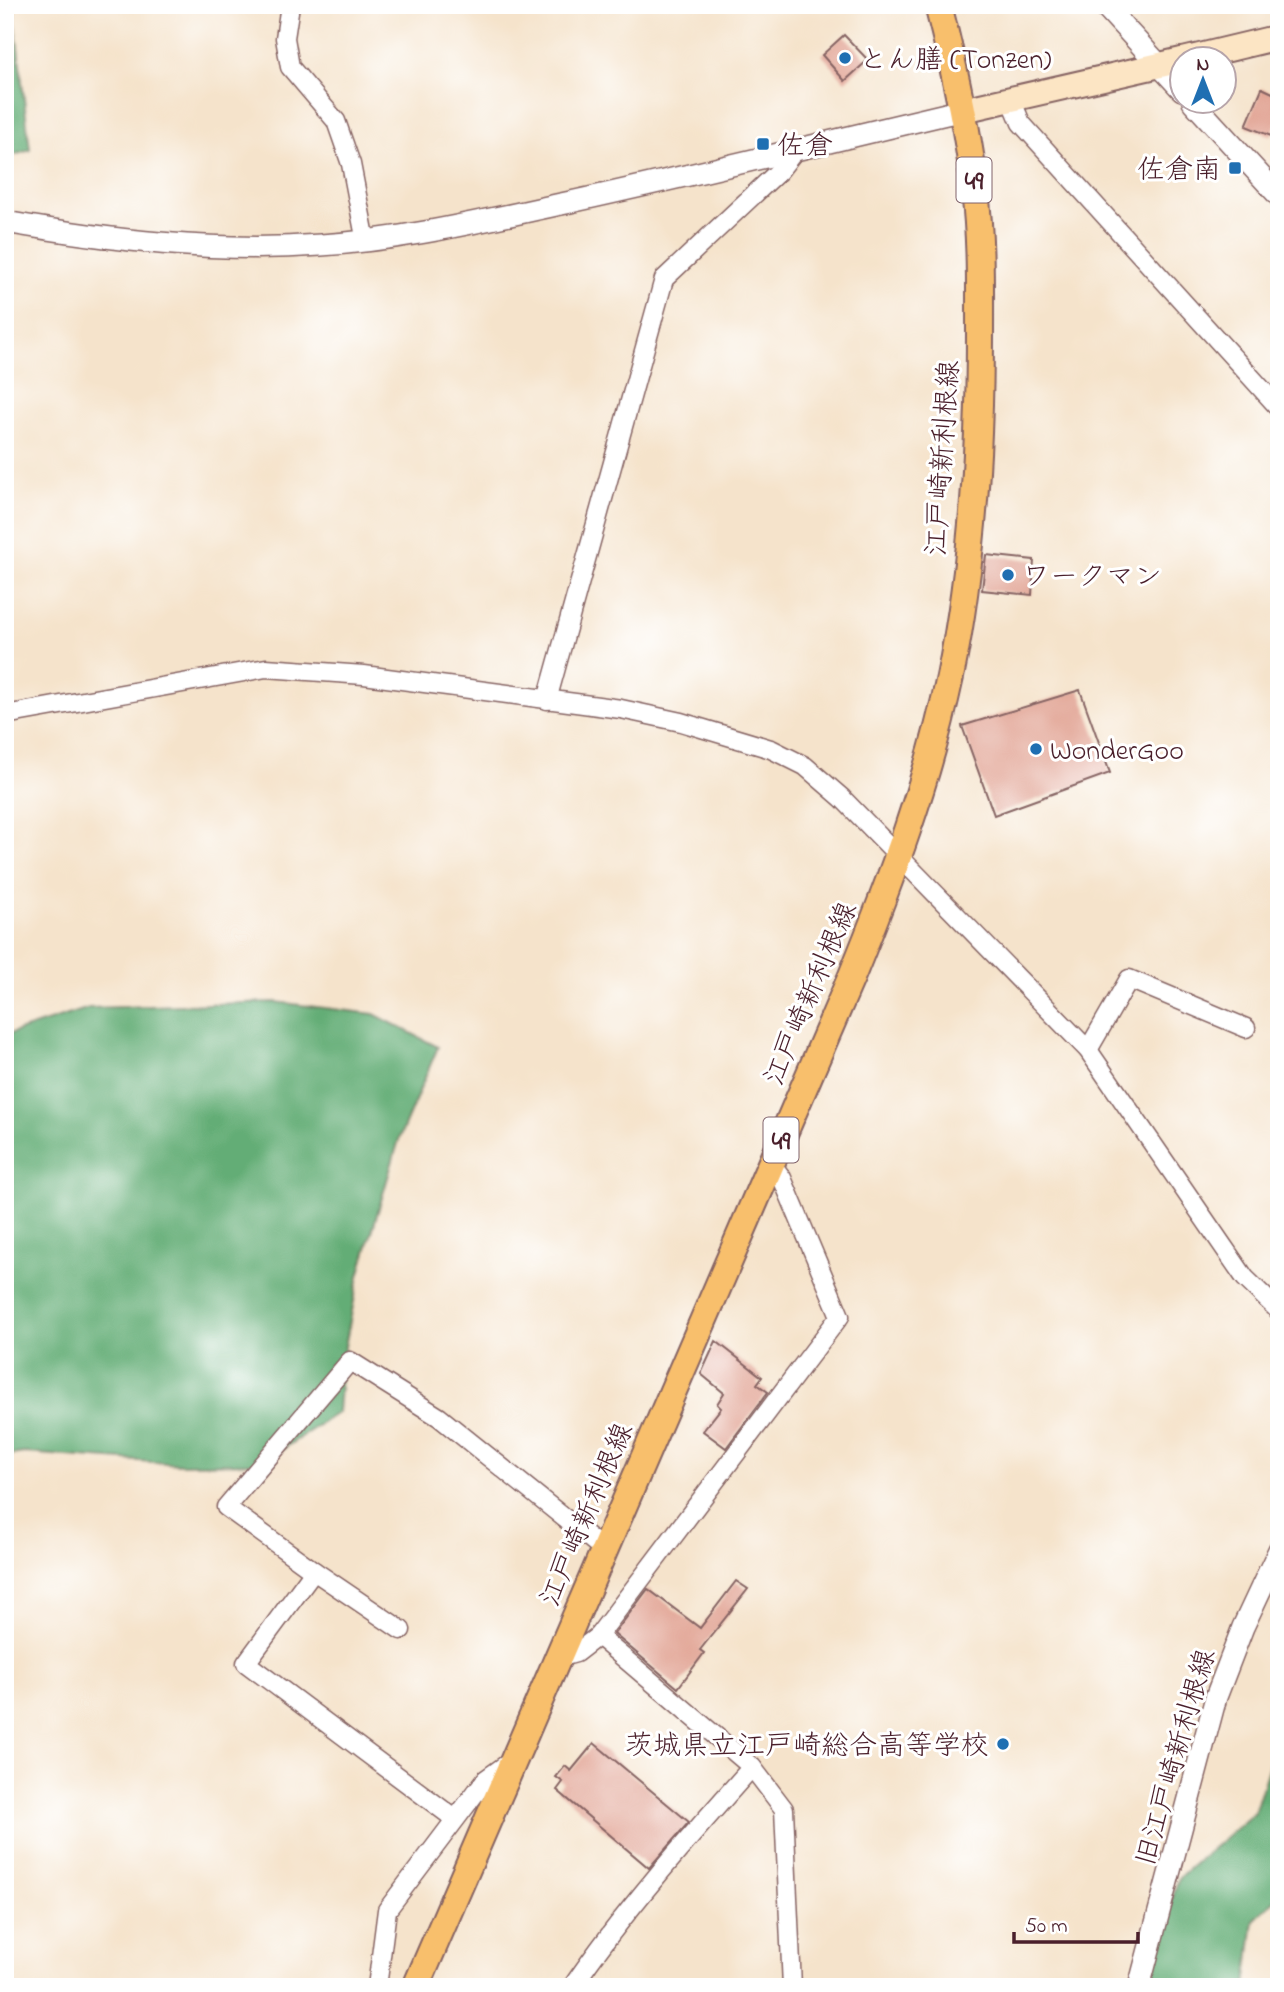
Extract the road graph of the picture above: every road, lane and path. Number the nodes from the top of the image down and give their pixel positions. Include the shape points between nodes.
1 (290, 5) edge
2 (938, 5) edge
3 (1104, 5) edge
4 (1279, 37) edge
5 (1238, 46) edge
6 (1168, 55) edge
7 (1168, 63) edge
8 (1011, 99) junction
9 (963, 110) junction
10 (1206, 116) edge
11 (796, 149) junction
12 (1279, 196) edge
13 (5, 222) edge
14 (366, 242) junction
15 (1279, 408) edge
16 (547, 700) junction
17 (5, 715) edge
18 (900, 855) junction
19 (1246, 1028) dead end
20 (1088, 1050) junction
21 (771, 1163) junction
22 (1279, 1311) edge
23 (603, 1549) junction
24 (1279, 1549) edge
25 (314, 1571) junction
26 (401, 1630) dead end
27 (598, 1636) junction
28 (558, 1658) junction
29 (514, 1760) junction
30 (752, 1767) junction
31 (455, 1819) junction
32 (377, 1987) edge
33 (416, 1987) edge
34 (572, 1987) edge
35 (792, 1987) edge
36 (1139, 1987) edge

1 - 14 street via 285,38 290,67 336,121 351,164
2 - 9 main road, 江戸崎新利根線 / 49
3 - 6 street
4 - 5 main road
7 - 8 main road
8 - 9 main road
8 - 15 street via 1021,123
9 - 11 street
9 - 18 main road, 江戸崎新利根線 / 49 via 979,250 977,463 950,676
10 - 12 street
11 - 14 street via 459,226
11 - 16 street via 779,171 664,279
13 - 14 street via 131,242 242,247
16 - 17 street via 364,675 266,668
16 - 18 street via 681,722 771,750 805,766
18 - 20 street
18 - 21 main road, 江戸崎新利根線 / 49
19 - 20 street via 1129,979
20 - 22 street via 1245,1278
21 - 23 main road, 江戸崎新利根線 / 49
21 - 27 street via 782,1178 840,1316
23 - 25 street via 439,1417 349,1361 226,1507
23 - 28 main road, 江戸崎新利根線 / 49
24 - 36 street, 旧江戸崎新利根線 via 1216,1697
25 - 26 street
25 - 31 street via 246,1663
27 - 28 street via 576,1653
27 - 30 street
28 - 29 main road, 江戸崎新利根線 / 49
29 - 31 street via 485,1779
29 - 33 main road, 江戸崎新利根線 / 49
30 - 34 street via 617,1926
30 - 35 street via 784,1809
31 - 32 street via 387,1910

